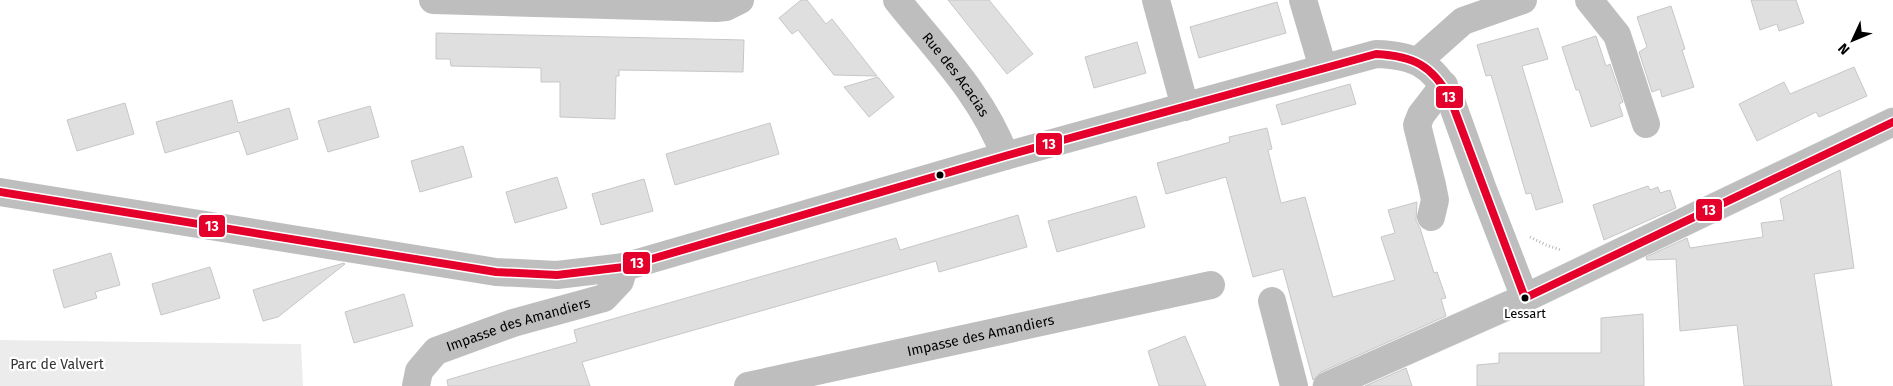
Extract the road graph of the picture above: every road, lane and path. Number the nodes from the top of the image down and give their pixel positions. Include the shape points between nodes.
1 (433, 0) edge
2 (740, 0) edge
3 (897, 0) edge
4 (1156, 0) edge
5 (1303, 0) edge
6 (1520, 0) edge
7 (1588, 0) edge
8 (1418, 61) junction
9 (1323, 68) junction
10 (1444, 86) junction
11 (1185, 107) junction
12 (1893, 122) edge
13 (1646, 124) dead end
14 (1005, 156) junction
15 (0, 192) edge
16 (1431, 218) dead end
17 (1529, 236) dead end
18 (1568, 252) dead end
19 (624, 266) junction
20 (1211, 285) dead end
21 (1525, 298) junction
22 (1272, 301) dead end
23 (416, 386) edge
24 (748, 386) edge
25 (1294, 386) edge
26 (1327, 386) edge

1 - 2 street via 716,8
3 - 14 street, Rue des Acacias via 982,109
4 - 11 street
5 - 9 street
6 - 8 street via 1463,21
7 - 13 street via 1616,35
8 - 9 street via 1398,55 1376,54
8 - 10 street via 1436,74
9 - 11 street
10 - 16 street via 1417,125 1435,200
10 - 21 street
11 - 14 street
12 - 21 street
14 - 19 street
15 - 19 street via 496,272 556,275
17 - 18 path
19 - 23 street, Impasse des Amandiers via 620,281 604,298 513,323 436,351 419,371
20 - 24 street, Impasse des Amandiers
21 - 26 street
22 - 25 street

